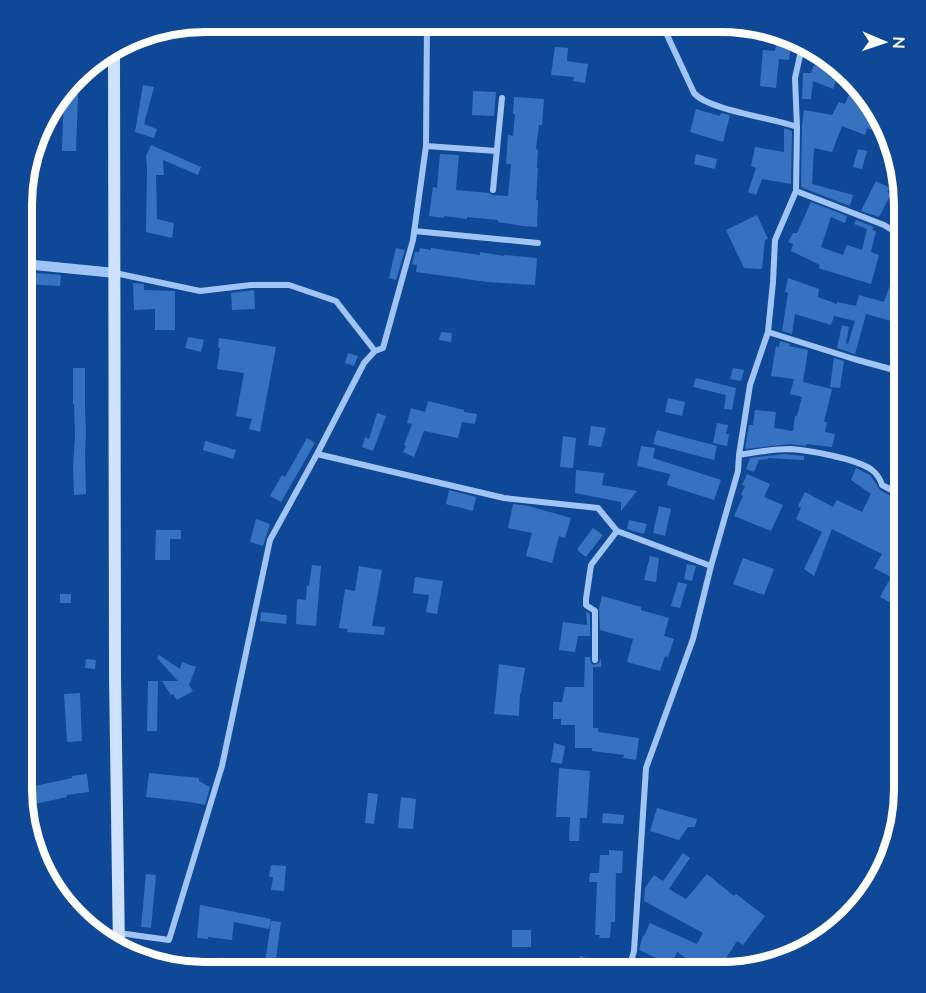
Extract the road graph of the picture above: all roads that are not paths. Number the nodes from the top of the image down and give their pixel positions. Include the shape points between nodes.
1 (427, 31) edge
2 (665, 31) edge
3 (801, 51) edge
4 (114, 58) edge
5 (502, 98) dead end
6 (797, 127) junction
7 (426, 146) junction
8 (497, 151) junction
9 (493, 190) dead end
10 (796, 191) junction
11 (414, 231) junction
12 (894, 231) edge
13 (538, 243) dead end
14 (31, 265) edge
15 (115, 273) junction
16 (768, 332) junction
17 (375, 351) junction
18 (894, 370) edge
19 (317, 454) junction
20 (739, 455) junction
21 (894, 491) edge
22 (617, 531) junction
23 (711, 566) junction
24 (595, 660) dead end
25 (119, 933) junction
26 (119, 939) edge
27 (631, 961) edge

1 - 7 street
2 - 6 street via 699,99
3 - 6 street via 795,78
4 - 15 main road
5 - 8 street
6 - 10 street
7 - 8 street
7 - 11 street
8 - 9 street
10 - 12 street
10 - 16 street via 775,240
11 - 13 street
11 - 17 street via 383,348
14 - 15 street
15 - 17 street via 200,291 290,285 336,301
15 - 25 main road
16 - 18 street
16 - 20 street via 750,385
17 - 19 street via 364,363
19 - 22 street via 504,498 598,508
19 - 25 street via 270,540 222,766 169,940
20 - 21 street via 791,449 855,462 870,468 882,485
20 - 23 street
22 - 23 street
22 - 24 street via 591,565 586,605 595,612
23 - 27 street via 693,639 646,768
25 - 26 main road

